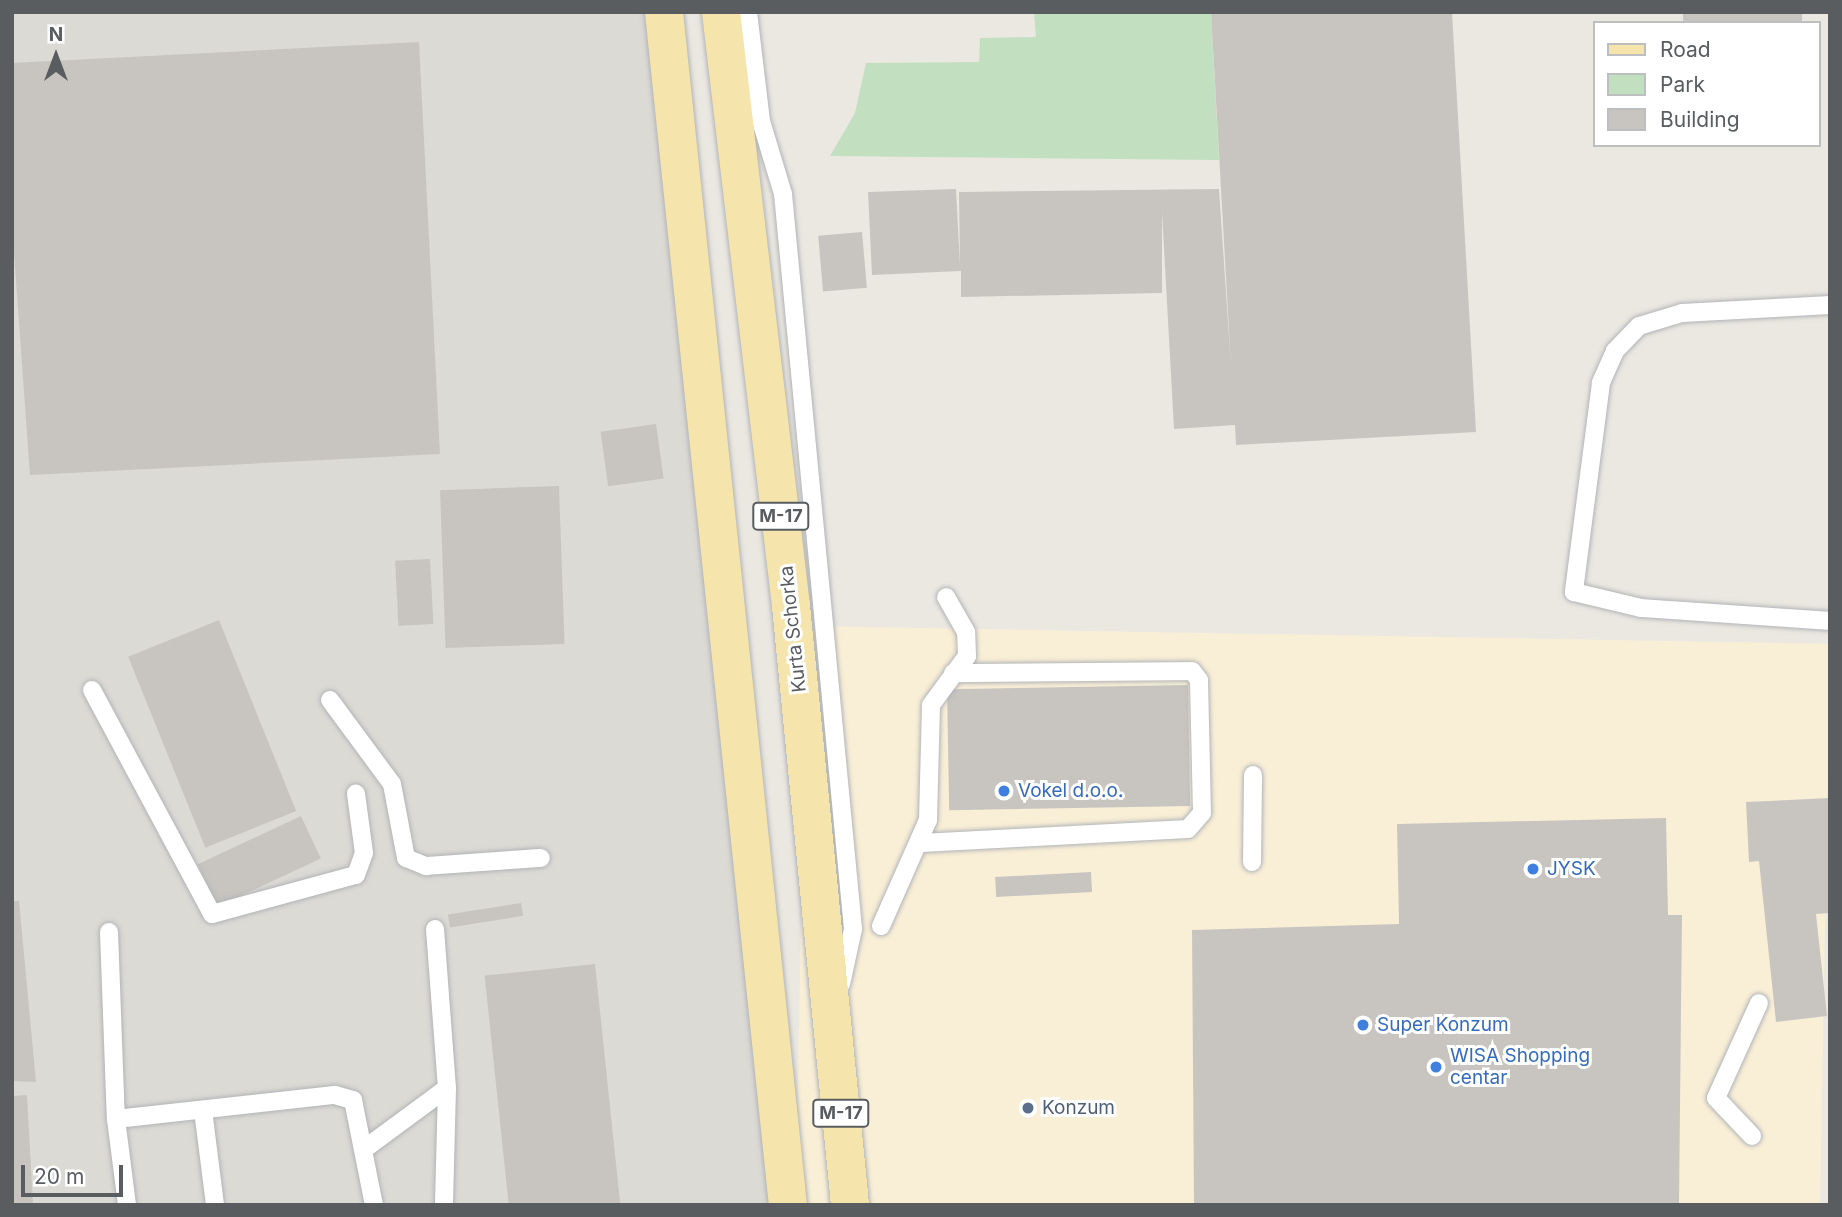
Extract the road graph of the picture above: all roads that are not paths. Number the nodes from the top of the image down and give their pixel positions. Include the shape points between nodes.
1 (664, 12) edge
2 (721, 12) edge
3 (748, 12) edge
4 (1830, 305) edge
5 (946, 597) dead end
6 (1830, 621) edge
7 (953, 673) junction
8 (92, 690) dead end
9 (330, 700) dead end
10 (1253, 775) dead end
11 (356, 794) dead end
12 (921, 843) junction
13 (541, 858) dead end
14 (1252, 862) dead end
15 (881, 926) dead end
16 (435, 929) dead end
17 (109, 932) dead end
18 (1759, 1003) dead end
19 (832, 1021) junction
20 (447, 1088) junction
21 (203, 1110) junction
22 (116, 1119) junction
23 (1752, 1136) dead end
24 (367, 1147) junction
25 (127, 1205) edge
26 (215, 1205) edge
27 (374, 1205) edge
28 (444, 1205) edge
29 (788, 1205) edge
30 (850, 1205) edge

1 - 29 main road
2 - 19 main road, Kurta Schorka / M-17
3 - 19 lane via 761,121 783,194 853,929
4 - 6 lane via 1682,313 1639,326 1615,351 1601,383 1574,592 1641,608
5 - 7 lane via 969,646
7 - 12 lane via 931,705
7 - 12 lane via 1192,671 1199,680 1202,813 1188,829
8 - 11 lane via 212,914 356,875 364,853
9 - 13 lane via 392,784 407,858 426,866
10 - 14 lane
12 - 15 lane
16 - 20 lane
17 - 22 lane
18 - 23 lane via 1716,1098
19 - 30 main road, Kurta Schorka / M-17
20 - 24 lane
20 - 28 lane
21 - 22 lane
21 - 24 lane via 335,1095 353,1100
21 - 26 lane
22 - 25 lane
24 - 27 lane

